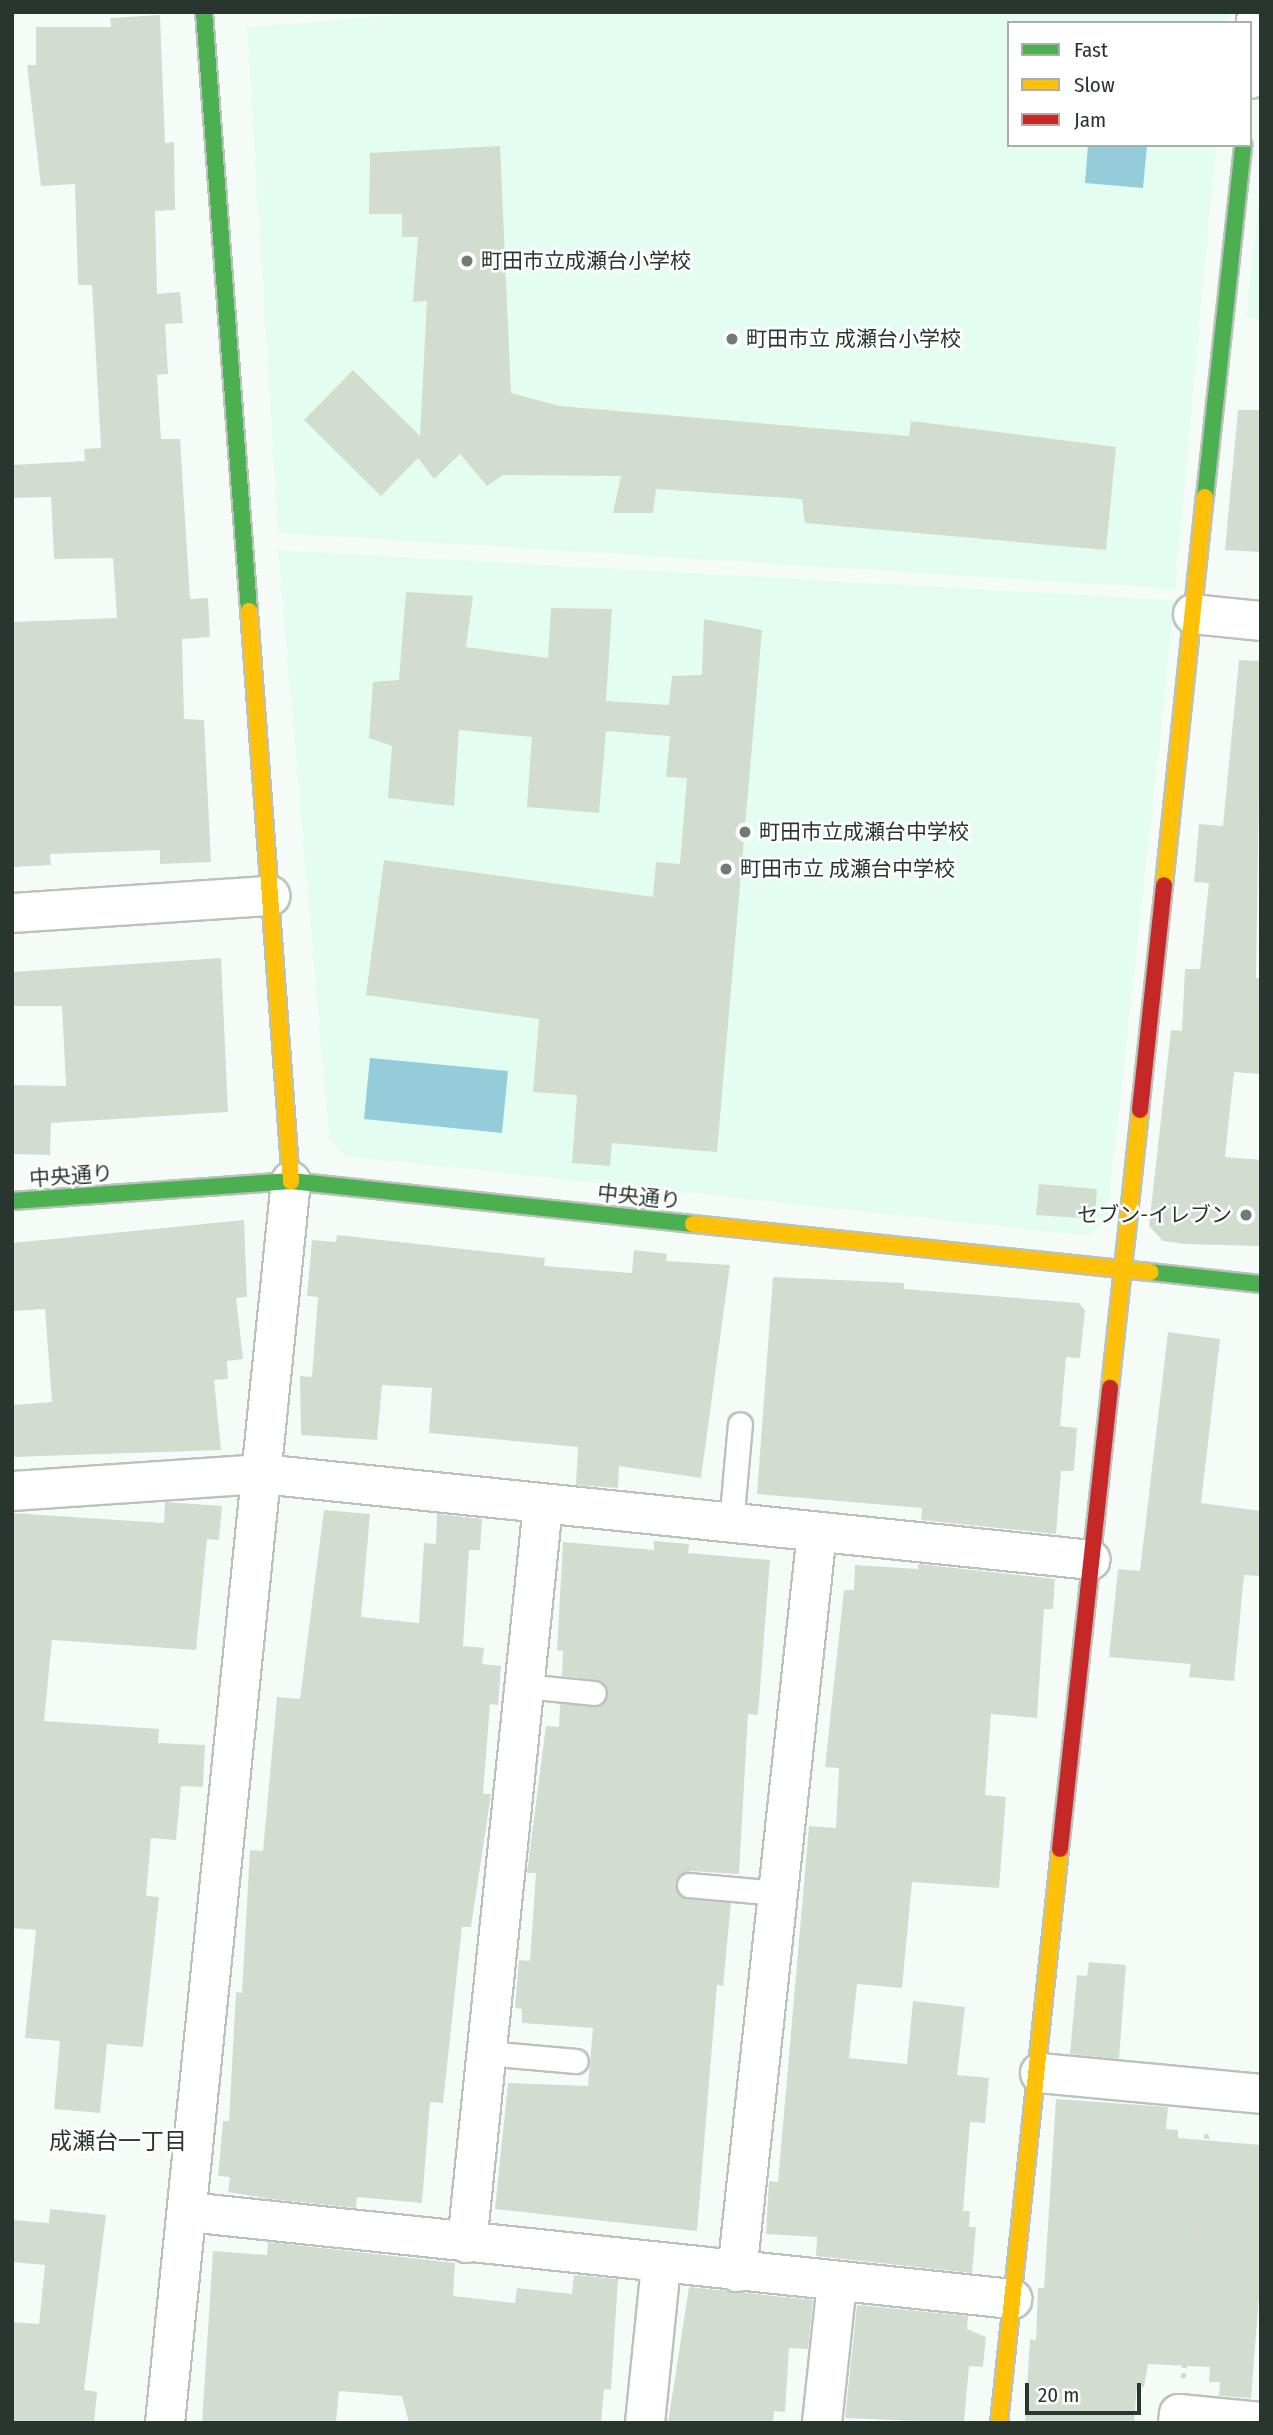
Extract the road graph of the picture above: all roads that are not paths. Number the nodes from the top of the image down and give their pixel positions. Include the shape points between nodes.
1 (204, 12) edge
2 (1257, 12) edge
3 (1252, 60) edge
4 (1243, 147) edge
5 (1193, 614) junction
6 (1261, 621) edge
7 (270, 896) junction
8 (12, 913) edge
9 (291, 1181) junction
10 (12, 1201) edge
11 (1124, 1269) junction
12 (1261, 1284) edge
13 (740, 1424) dead end
14 (262, 1474) junction
15 (12, 1491) edge
16 (543, 1505) junction
17 (731, 1524) junction
18 (817, 1532) junction
19 (1091, 1560) junction
20 (525, 1686) junction
21 (594, 1693) dead end
22 (689, 1885) dead end
23 (778, 1893) junction
24 (486, 2053) junction
25 (576, 2061) dead end
26 (1040, 2073) junction
27 (1261, 2094) edge
28 (188, 2212) junction
29 (467, 2243) junction
30 (661, 2265) junction
31 (737, 2272) junction
32 (837, 2282) junction
33 (1012, 2299) junction
34 (1261, 2422) edge
35 (165, 2423) edge
36 (645, 2423) edge
37 (822, 2423) edge
38 (999, 2423) edge
39 (1178, 2423) edge

1 - 7 street
2 - 3 street
4 - 5 street
5 - 6 street
5 - 11 street
7 - 8 street
7 - 9 street
9 - 10 street, 中央通り
9 - 11 street, 中央通り
9 - 14 street
11 - 12 street, 中央通り
11 - 19 street
13 - 17 lane
14 - 15 street
14 - 16 street
14 - 28 street
16 - 17 street
16 - 20 street
17 - 18 street
18 - 19 street
18 - 23 street
19 - 26 street
20 - 21 lane
20 - 24 street
22 - 23 lane
23 - 31 street
24 - 25 lane
24 - 29 street
26 - 27 street
26 - 33 street
28 - 29 street
28 - 35 street
29 - 30 street
30 - 31 street
30 - 36 street
31 - 32 street
32 - 33 street
32 - 37 street
33 - 38 street
34 - 39 street via 1180,2414

